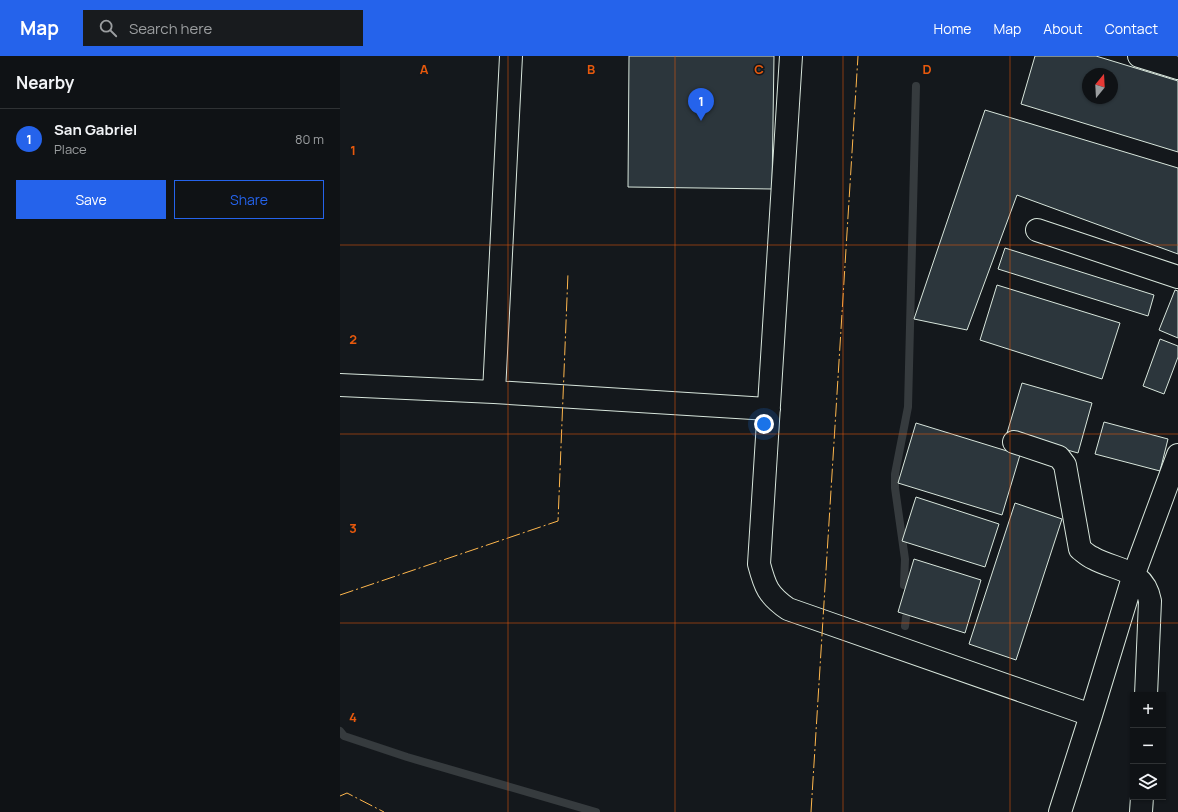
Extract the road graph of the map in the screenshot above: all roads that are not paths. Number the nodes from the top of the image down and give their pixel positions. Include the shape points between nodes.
1 (511, 56) edge
2 (791, 56) edge
3 (1139, 56) edge
4 (1178, 68) edge
5 (1037, 230) dead end
6 (1178, 277) edge
7 (340, 385) edge
8 (494, 392) junction
9 (769, 409) junction
10 (1014, 442) dead end
11 (1178, 455) edge
12 (1134, 574) junction
13 (1146, 692) edge
14 (1091, 716) junction
15 (1142, 800) edge
16 (1060, 812) edge
17 (1142, 812) edge

1 - 8 street
2 - 9 street
3 - 4 street
5 - 6 street
7 - 8 street
8 - 9 street
9 - 14 street via 759,564 764,584 775,600 788,609
10 - 12 street via 1059,457 1065,465 1080,549 1093,558
11 - 12 street
12 - 13 street via 1149,593 1150,601
12 - 14 street
14 - 16 street
15 - 17 street

